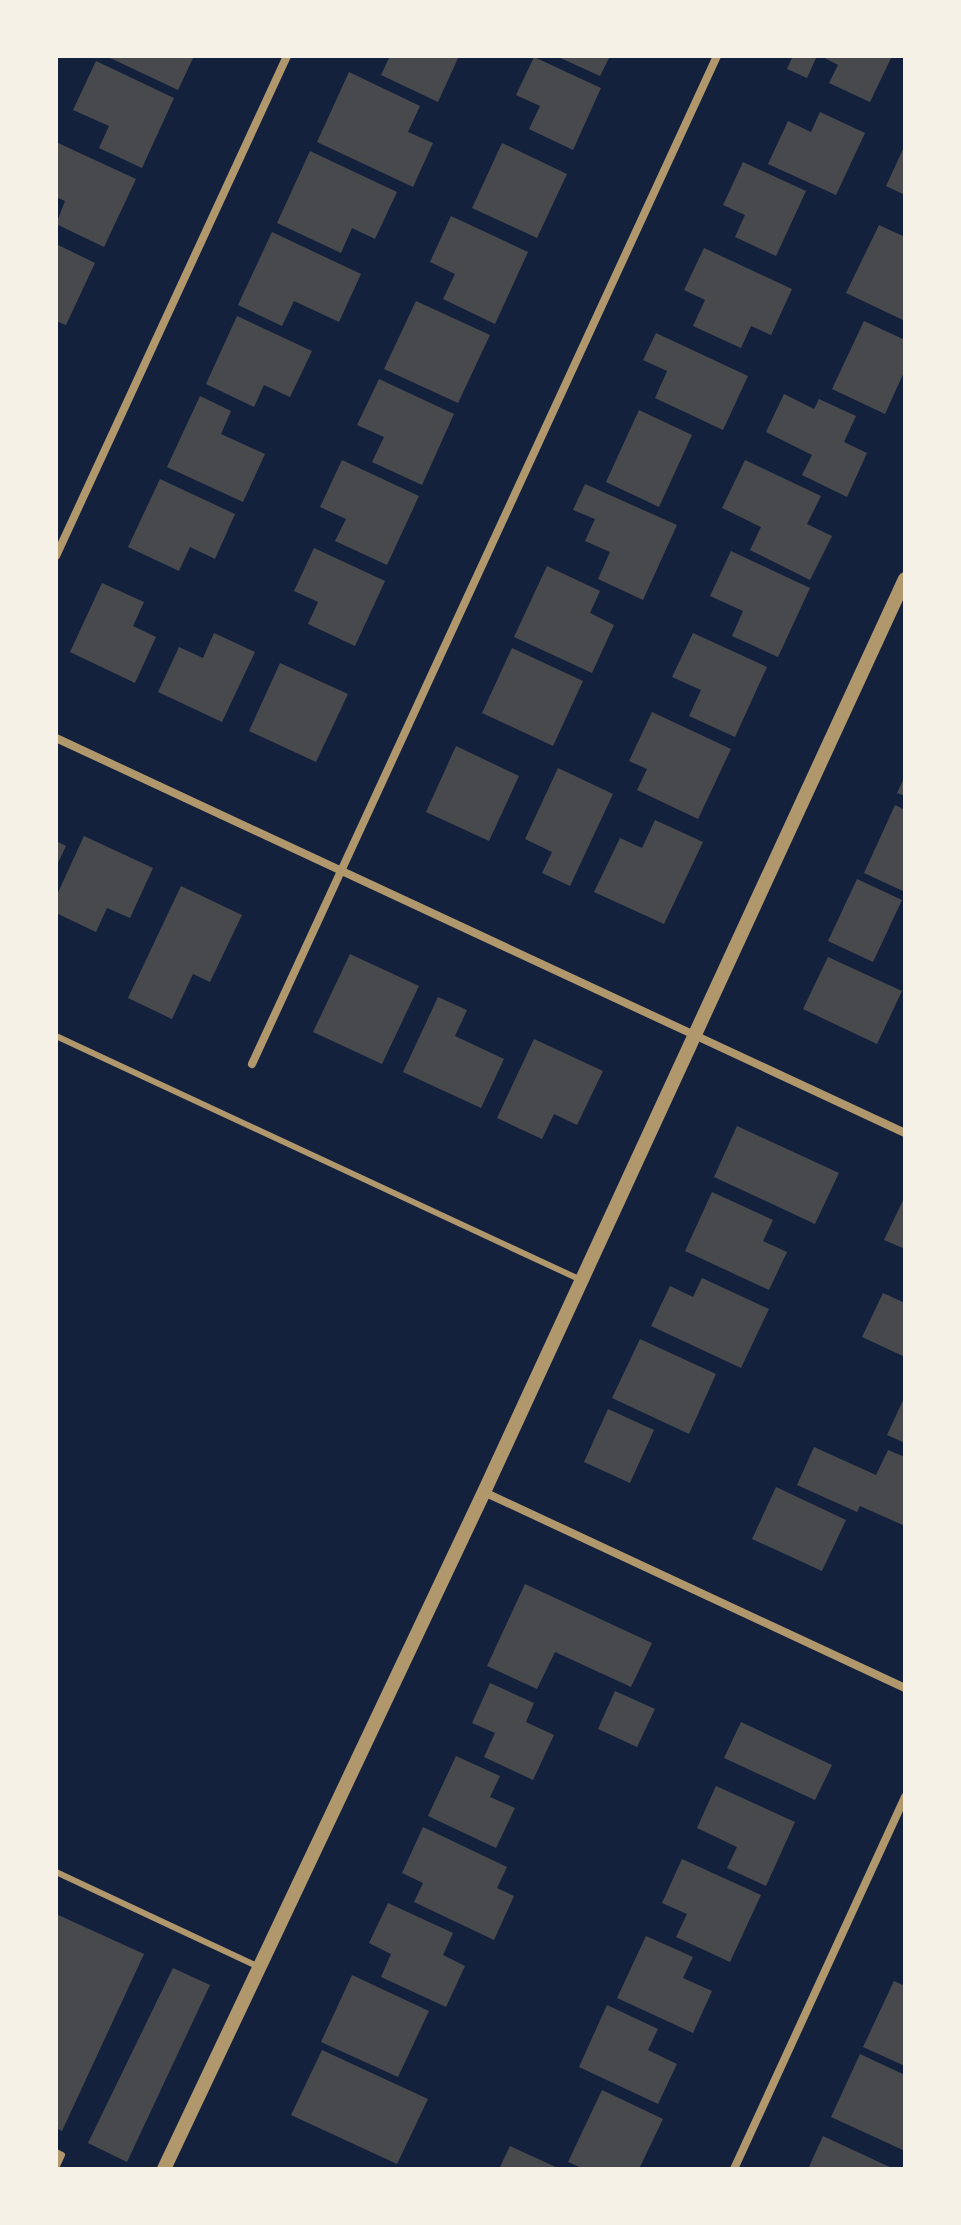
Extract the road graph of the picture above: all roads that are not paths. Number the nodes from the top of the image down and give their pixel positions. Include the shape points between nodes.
1 (287, 56) edge
2 (717, 56) edge
3 (56, 556) edge
4 (905, 579) edge
5 (56, 738) edge
6 (339, 870) junction
7 (694, 1035) junction
8 (56, 1036) edge
9 (252, 1064) dead end
10 (905, 1133) edge
11 (581, 1280) junction
12 (484, 1492) junction
13 (905, 1688) edge
14 (905, 1797) edge
15 (56, 1872) edge
16 (259, 1968) junction
17 (56, 2152) edge
18 (56, 2168) edge
19 (164, 2169) edge
20 (734, 2169) edge

1 - 3 street
2 - 6 street
4 - 7 street
5 - 6 street
6 - 7 street
6 - 9 street
7 - 10 street
7 - 11 street
8 - 11 lane
11 - 12 street
12 - 13 street
12 - 16 street
14 - 20 street
15 - 16 lane
16 - 19 street
17 - 18 lane via 62,2155

